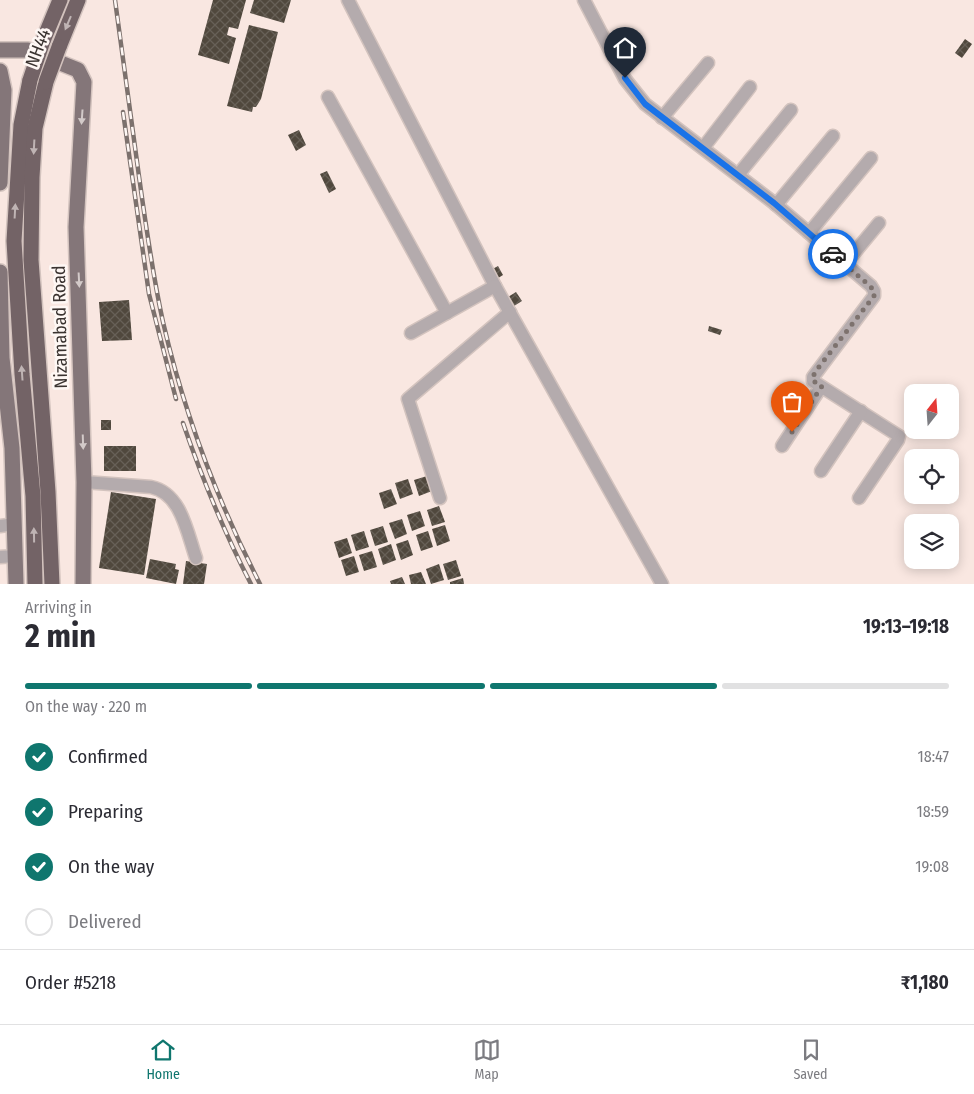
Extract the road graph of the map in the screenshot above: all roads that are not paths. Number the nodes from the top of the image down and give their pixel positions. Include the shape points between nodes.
1 (60, 0) edge
2 (78, 0) edge
3 (348, 0) edge
4 (584, 0) edge
5 (0, 50) edge
6 (708, 63) dead end
7 (0, 71) edge
8 (46, 82) joint
9 (750, 87) dead end
10 (328, 97) dead end
11 (791, 110) dead end
12 (662, 118) junction
13 (1, 129) edge
14 (833, 136) dead end
15 (703, 148) junction
16 (871, 158) dead end
17 (738, 175) junction
18 (0, 183) edge
19 (776, 205) junction
20 (879, 224) dead end
21 (809, 233) junction
22 (846, 264) junction
23 (0, 272) edge
24 (495, 286) junction
25 (510, 312) junction
26 (447, 313) junction
27 (411, 333) dead end
28 (1, 358) edge
29 (822, 386) junction
30 (4, 411) edge
31 (861, 411) junction
32 (782, 446) dead end
33 (821, 471) dead end
34 (84, 482) junction
35 (440, 498) dead end
36 (860, 498) dead end
37 (8, 525) edge
38 (16, 556) junction
39 (0, 557) edge
40 (196, 558) dead end
41 (16, 584) edge
42 (35, 584) edge
43 (52, 584) edge
44 (83, 584) edge
45 (662, 584) edge

42 -> 1 highway, NH44, bridge via 33,496 14,241 21,125 30,80
2 -> 8 highway, NH44 / NH44, bridge
3 - 24 street
4 - 12 street via 625,78 645,104
5 -> 34 main road, Nizamabad Road via 28,50 78,70 84,82 76,227
6 - 12 street
7 - 13 main road via 4,90
8 -> 43 highway, Nizamabad Road / NH44 via 35,128 31,260
9 - 15 street
10 - 26 street
11 - 17 street
12 - 15 street
13 - 18 main road
14 - 19 street
15 - 17 street
16 - 21 street
17 - 19 street
19 - 21 street
20 - 22 street
21 - 22 street
22 - 29 street via 870,286 874,296 815,372 813,381
23 - 28 main road
24 - 25 street
24 - 26 street
25 - 35 street via 408,399
25 - 45 street
26 - 27 street
28 - 30 main road
29 - 31 street
29 - 32 street
30 - 37 main road via 12,448
31 - 33 street
31 - 36 street via 899,436
34 - 40 street via 151,487 169,496 180,511
34 - 44 main road, Nizamabad Road
37 - 38 main road
38 - 39 street
38 - 41 main road

